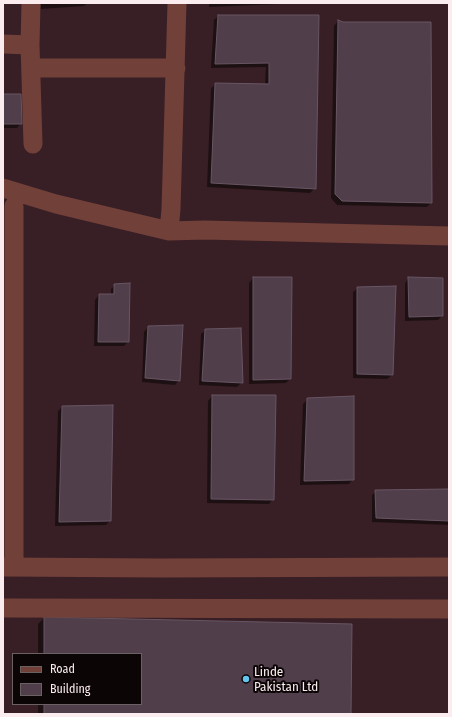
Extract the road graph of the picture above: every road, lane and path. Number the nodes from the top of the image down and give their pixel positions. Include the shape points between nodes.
1 (31, 3) edge
2 (177, 3) edge
3 (3, 44) edge
4 (30, 45) junction
5 (31, 68) junction
6 (176, 68) junction
7 (33, 144) dead end
8 (3, 188) edge
9 (56, 204) junction
10 (9, 206) edge
11 (169, 231) junction
12 (449, 236) edge
13 (9, 567) edge
14 (449, 567) edge
15 (3, 608) edge
16 (449, 609) edge

1 - 4 street
2 - 6 street
3 - 4 street
4 - 5 street
5 - 6 street
5 - 7 street
6 - 11 street
8 - 9 street
9 - 10 street
9 - 11 street
10 - 13 street
11 - 12 street
13 - 14 street
15 - 16 street

